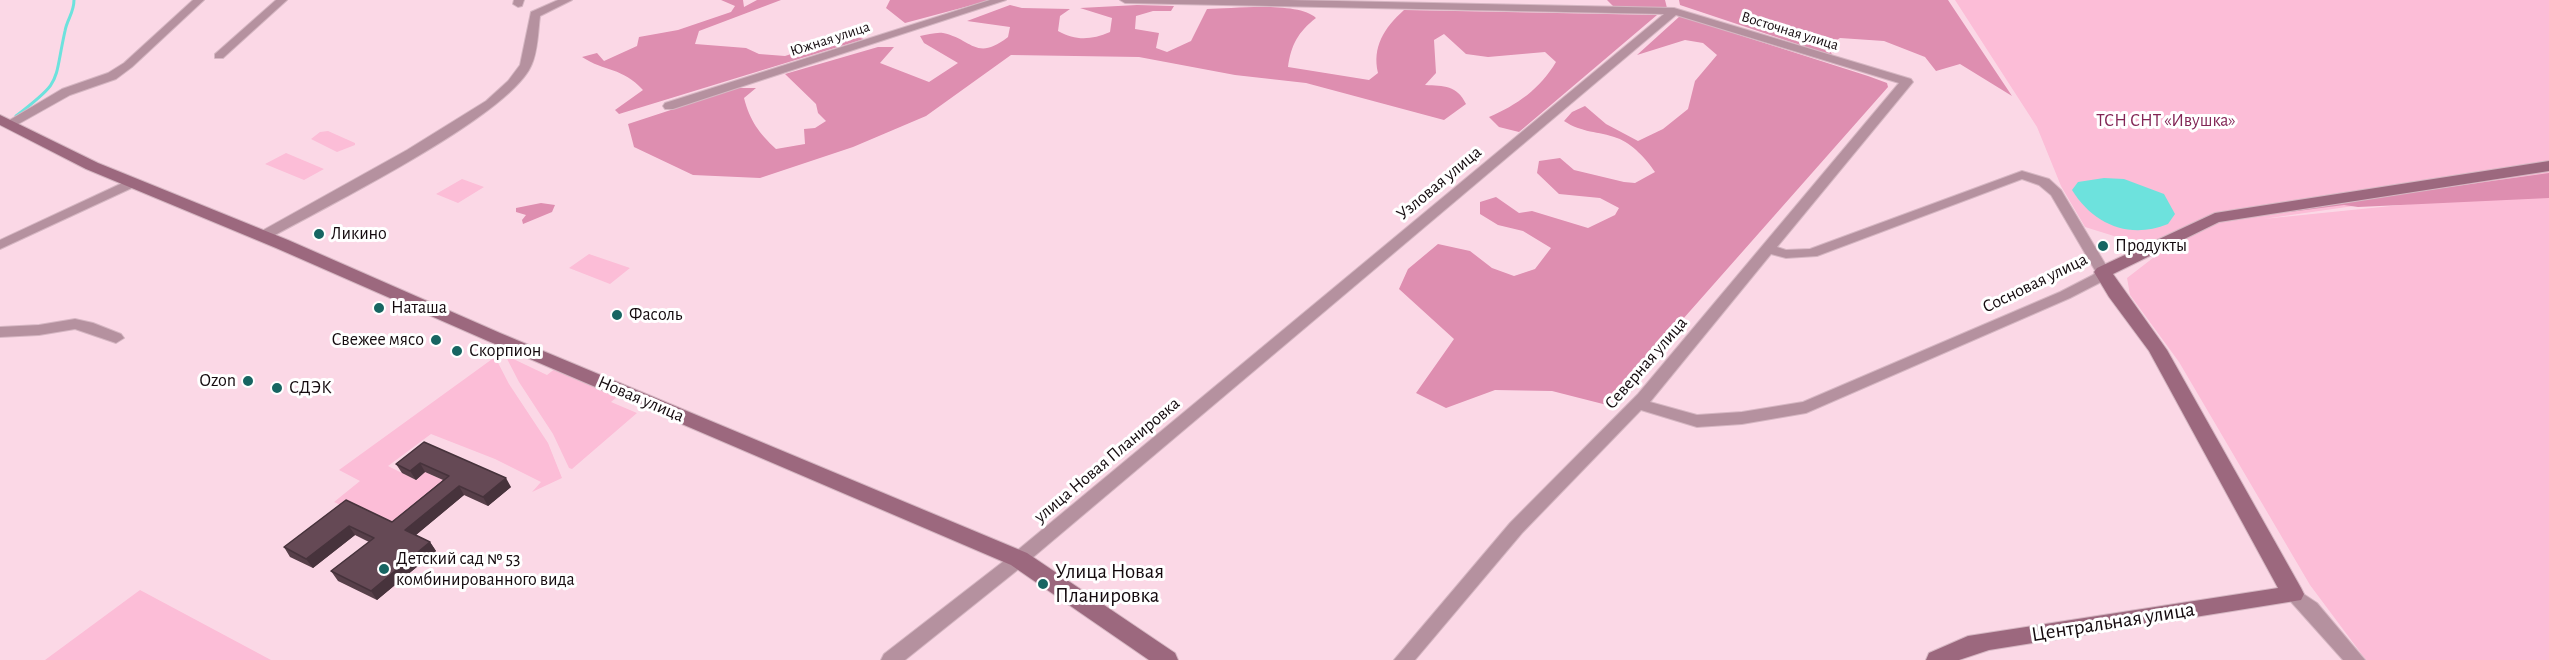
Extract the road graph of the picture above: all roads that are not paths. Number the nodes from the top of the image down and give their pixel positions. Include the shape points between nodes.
1 (199, 0) edge
2 (282, 0) edge
3 (1001, 0) edge
4 (1125, 0) edge
5 (562, 1) edge
6 (1672, 6) edge
7 (219, 56) dead end
8 (1907, 82) joint
9 (669, 106) dead end
10 (4, 122) edge
11 (2549, 166) edge
12 (131, 183) junction
13 (263, 236) junction
14 (0, 245) edge
15 (1768, 249) junction
16 (2103, 272) junction
17 (0, 332) edge
18 (116, 338) dead end
19 (1219, 390) joint
20 (1639, 404) junction
21 (1019, 559) junction
22 (2293, 594) junction
23 (891, 660) edge
24 (1167, 660) edge
25 (1404, 660) edge
26 (1936, 660) edge
27 (2355, 660) edge

1 - 10 street via 111,76 66,92
2 - 7 street
3 - 9 street, Южная улица
4 - 6 street, Восточная улица
5 - 13 street via 535,14 526,65 490,104 412,153
6 - 8 street, Восточная улица
6 - 19 street, Узловая улица
8 - 15 street, Северная улица
10 - 12 street, Новая улица
11 - 16 street via 2215,218
12 - 13 street, Новая улица
12 - 14 street
13 - 21 street, Новая улица
15 - 16 street, Сосновая улица via 1812,253 2022,175 2044,182 2056,193
15 - 20 street, Северная улица
16 - 20 street, Сосновая улица via 2065,295 1806,407 1697,421
16 - 22 street via 2156,347 2243,511
17 - 18 street via 75,324
19 - 21 street, улица Новая Планировка
20 - 25 street, Северная улица via 1516,528
21 - 23 street, улица Новая Планировка
21 - 24 street, Новая улица
22 - 26 street, Центральная улица via 1989,641 1968,645
22 - 27 street

